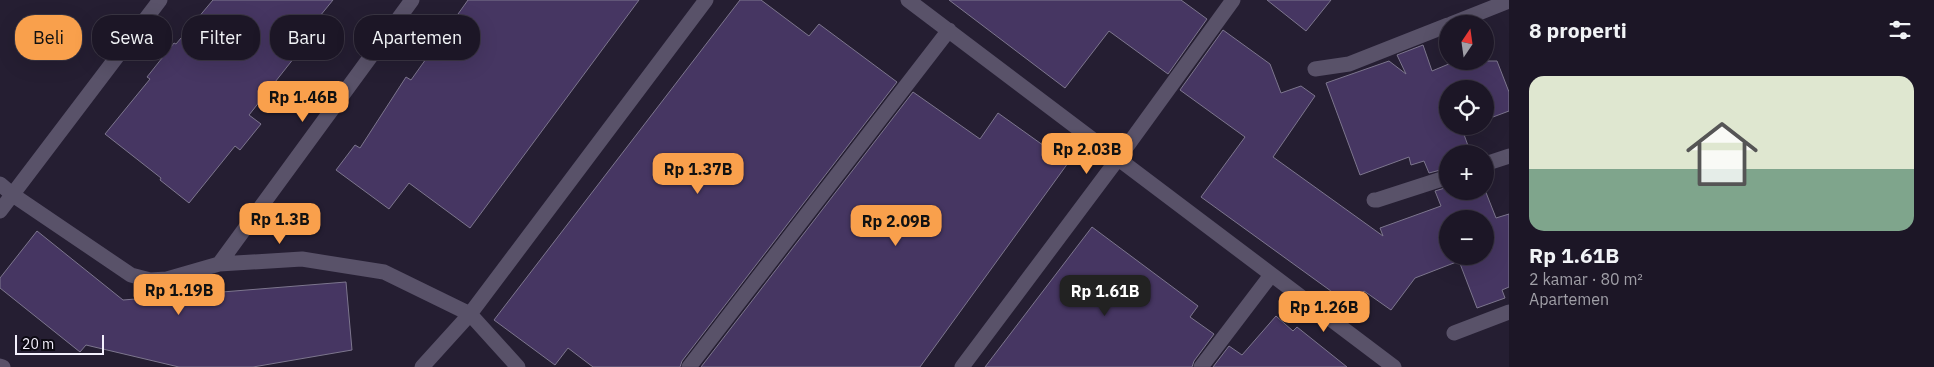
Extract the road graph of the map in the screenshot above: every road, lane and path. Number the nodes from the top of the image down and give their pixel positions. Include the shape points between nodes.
1 (160, 0) edge
2 (412, 0) edge
3 (706, 0) edge
4 (908, 0) edge
5 (1233, 0) edge
6 (1509, 1) edge
7 (1474, 15) edge
8 (1439, 29) edge
9 (949, 30) junction
10 (1315, 69) dead end
11 (1509, 156) edge
12 (1117, 160) junction
13 (1494, 161) edge
14 (1439, 180) edge
15 (0, 184) edge
16 (13, 195) junction
17 (1374, 200) dead end
18 (0, 212) edge
19 (219, 264) junction
20 (1271, 274) junction
21 (1509, 312) edge
22 (470, 314) junction
23 (1454, 333) dead end
24 (0, 366) edge
25 (4, 367) edge
26 (422, 367) edge
27 (518, 367) edge
28 (689, 367) edge
29 (962, 367) edge
30 (1201, 367) edge
31 (1394, 367) edge

1 - 16 street
2 - 19 street
3 - 22 street
4 - 9 street
5 - 12 street
6 - 7 street
8 - 10 street via 1348,64
9 - 12 street
9 - 28 street
11 - 13 street
12 - 20 street
12 - 29 street
14 - 17 street
15 - 16 street
16 - 18 street
16 - 19 street via 131,276 167,279
19 - 22 street via 302,259 384,272
20 - 30 street
20 - 31 street
21 - 23 street
22 - 26 street
22 - 27 street
24 - 25 street

